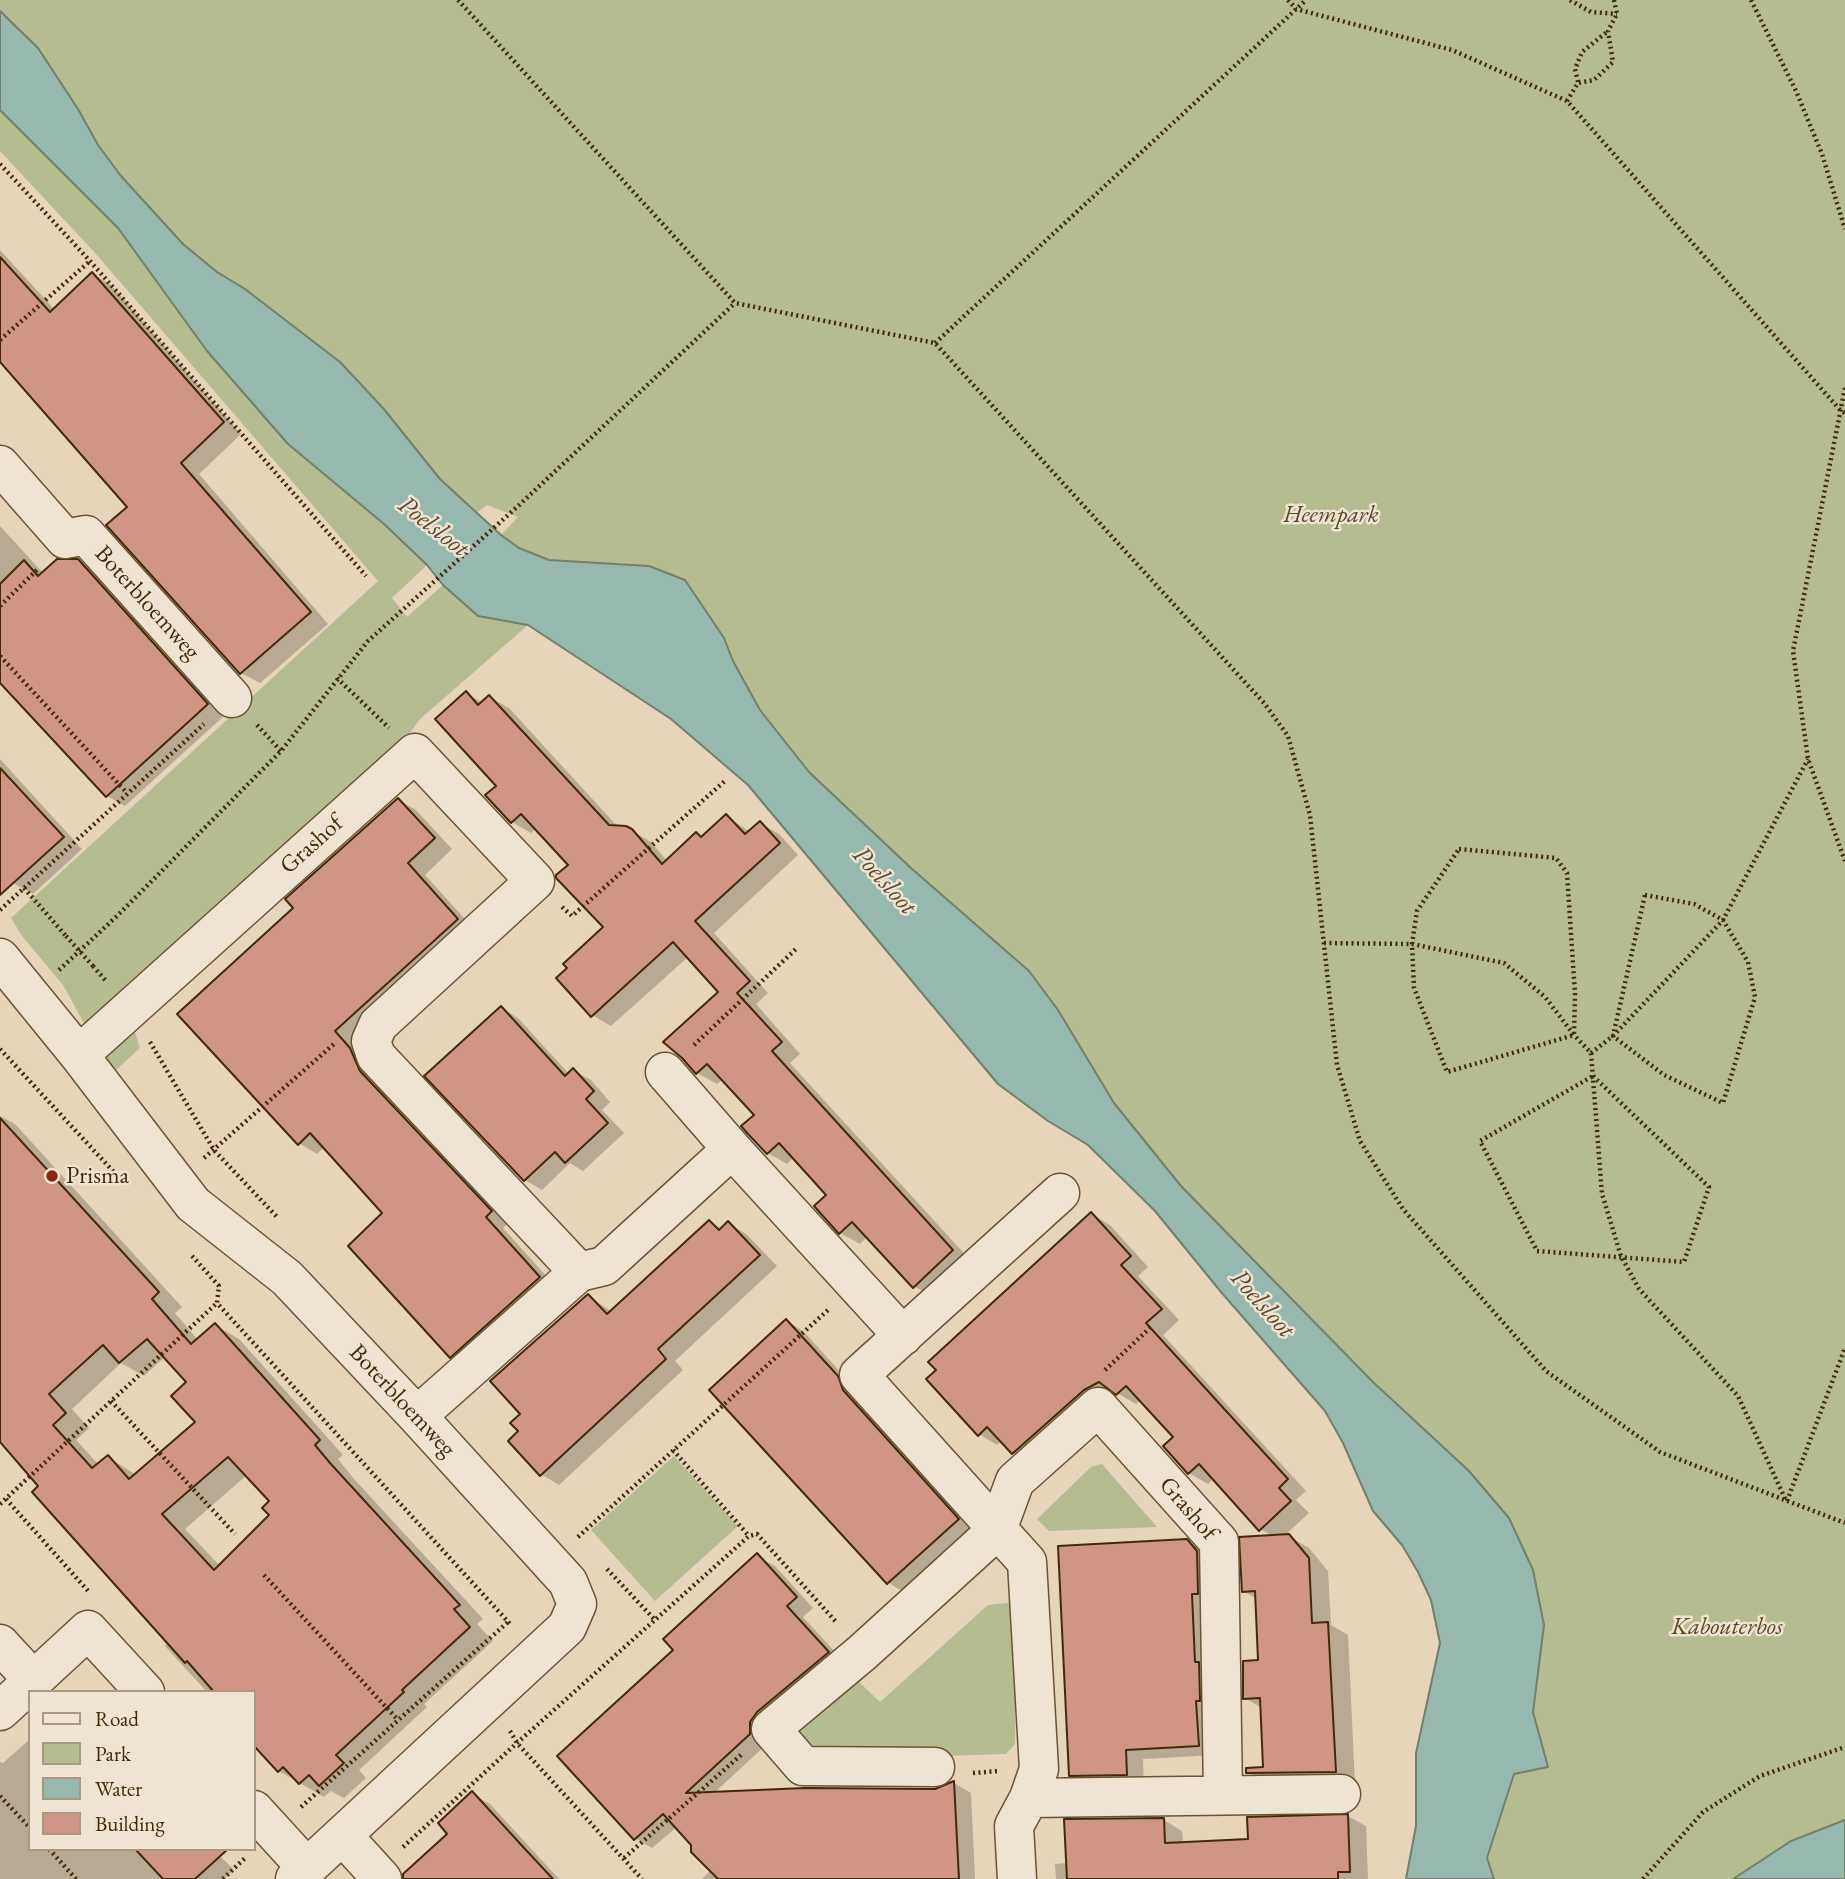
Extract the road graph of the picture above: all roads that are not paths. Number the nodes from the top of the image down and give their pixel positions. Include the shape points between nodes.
1 (0, 465) edge
2 (232, 698) road end
3 (0, 958) edge
4 (79, 1055) junction
5 (665, 1072) road end
6 (732, 1149) junction
7 (1060, 1194) dead end
8 (579, 1272) junction
9 (903, 1336) junction
10 (417, 1416) junction
11 (997, 1530) junction
12 (0, 1644) edge
13 (34, 1681) junction
14 (143, 1690) edge
15 (0, 1712) edge
16 (935, 1767) road end
17 (1034, 1784) junction
18 (1341, 1794) dead end
19 (1223, 1795) junction
20 (264, 1821) edge
21 (342, 1836) junction
22 (301, 1873) edge
23 (379, 1876) edge
24 (1017, 1879) edge

1 - 2 street, Boterbloemweg via 65,539 86,535
3 - 4 street, Boterbloemweg
4 - 8 street, Grashof via 415,753 535,881 378,1025 371,1041 376,1056
4 - 10 street, Boterbloemweg via 193,1203 287,1278
5 - 6 street
6 - 8 street via 604,1266
6 - 9 street
7 - 9 street
8 - 10 street
9 - 11 street via 859,1375
10 - 21 street, Boterbloemweg via 568,1582 577,1604 567,1628
11 - 16 street via 771,1730 803,1766
11 - 17 street via 1027,1562
11 - 19 street, Grashof via 1015,1481 1098,1408 1219,1542
12 - 13 street
13 - 14 street via 88,1630
13 - 15 street
17 - 19 street
17 - 24 street via 1014,1826
18 - 19 street
20 - 22 street
21 - 22 street, Boterbloemweg
21 - 23 street

